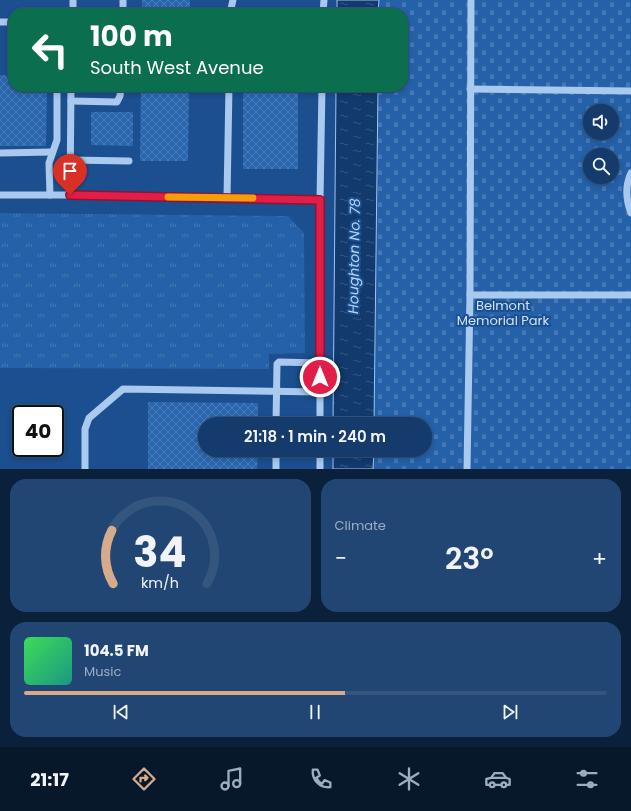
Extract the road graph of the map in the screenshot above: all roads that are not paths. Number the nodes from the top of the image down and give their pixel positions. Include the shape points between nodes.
1 (471, 0) edge
2 (470, 89) junction
3 (57, 92) edge
4 (71, 92) edge
5 (120, 92) edge
6 (229, 92) edge
7 (322, 92) edge
8 (631, 92) edge
9 (71, 101) junction
10 (52, 152) junction
11 (0, 153) edge
12 (70, 160) junction
13 (128, 161) dead end
14 (631, 173) edge
15 (0, 195) edge
16 (50, 195) junction
17 (70, 195) junction
18 (227, 198) junction
19 (320, 200) junction
20 (631, 213) edge
21 (470, 294) junction
22 (631, 296) edge
23 (320, 362) junction
24 (276, 392) junction
25 (320, 392) junction
26 (276, 417) edge
27 (320, 417) edge
28 (276, 457) edge
29 (320, 457) edge
30 (85, 469) edge
31 (276, 469) edge
32 (320, 469) edge
33 (467, 469) edge

1 - 2 street
2 - 8 street
2 - 21 street
3 - 10 street via 57,140
4 - 9 street
5 - 9 street via 117,102
6 - 18 street
7 - 19 street
9 - 12 street
10 - 11 street
10 - 16 street via 49,163
12 - 13 street
12 - 17 street
14 - 20 street via 627,191
15 - 16 street
16 - 17 street
17 - 18 street
18 - 19 street
19 - 23 street
21 - 22 street
21 - 33 street
23 - 24 street via 279,362
23 - 25 street
24 - 25 street
24 - 26 street
24 - 30 street via 123,389 90,418 85,429
25 - 27 street
28 - 31 street
29 - 32 street

